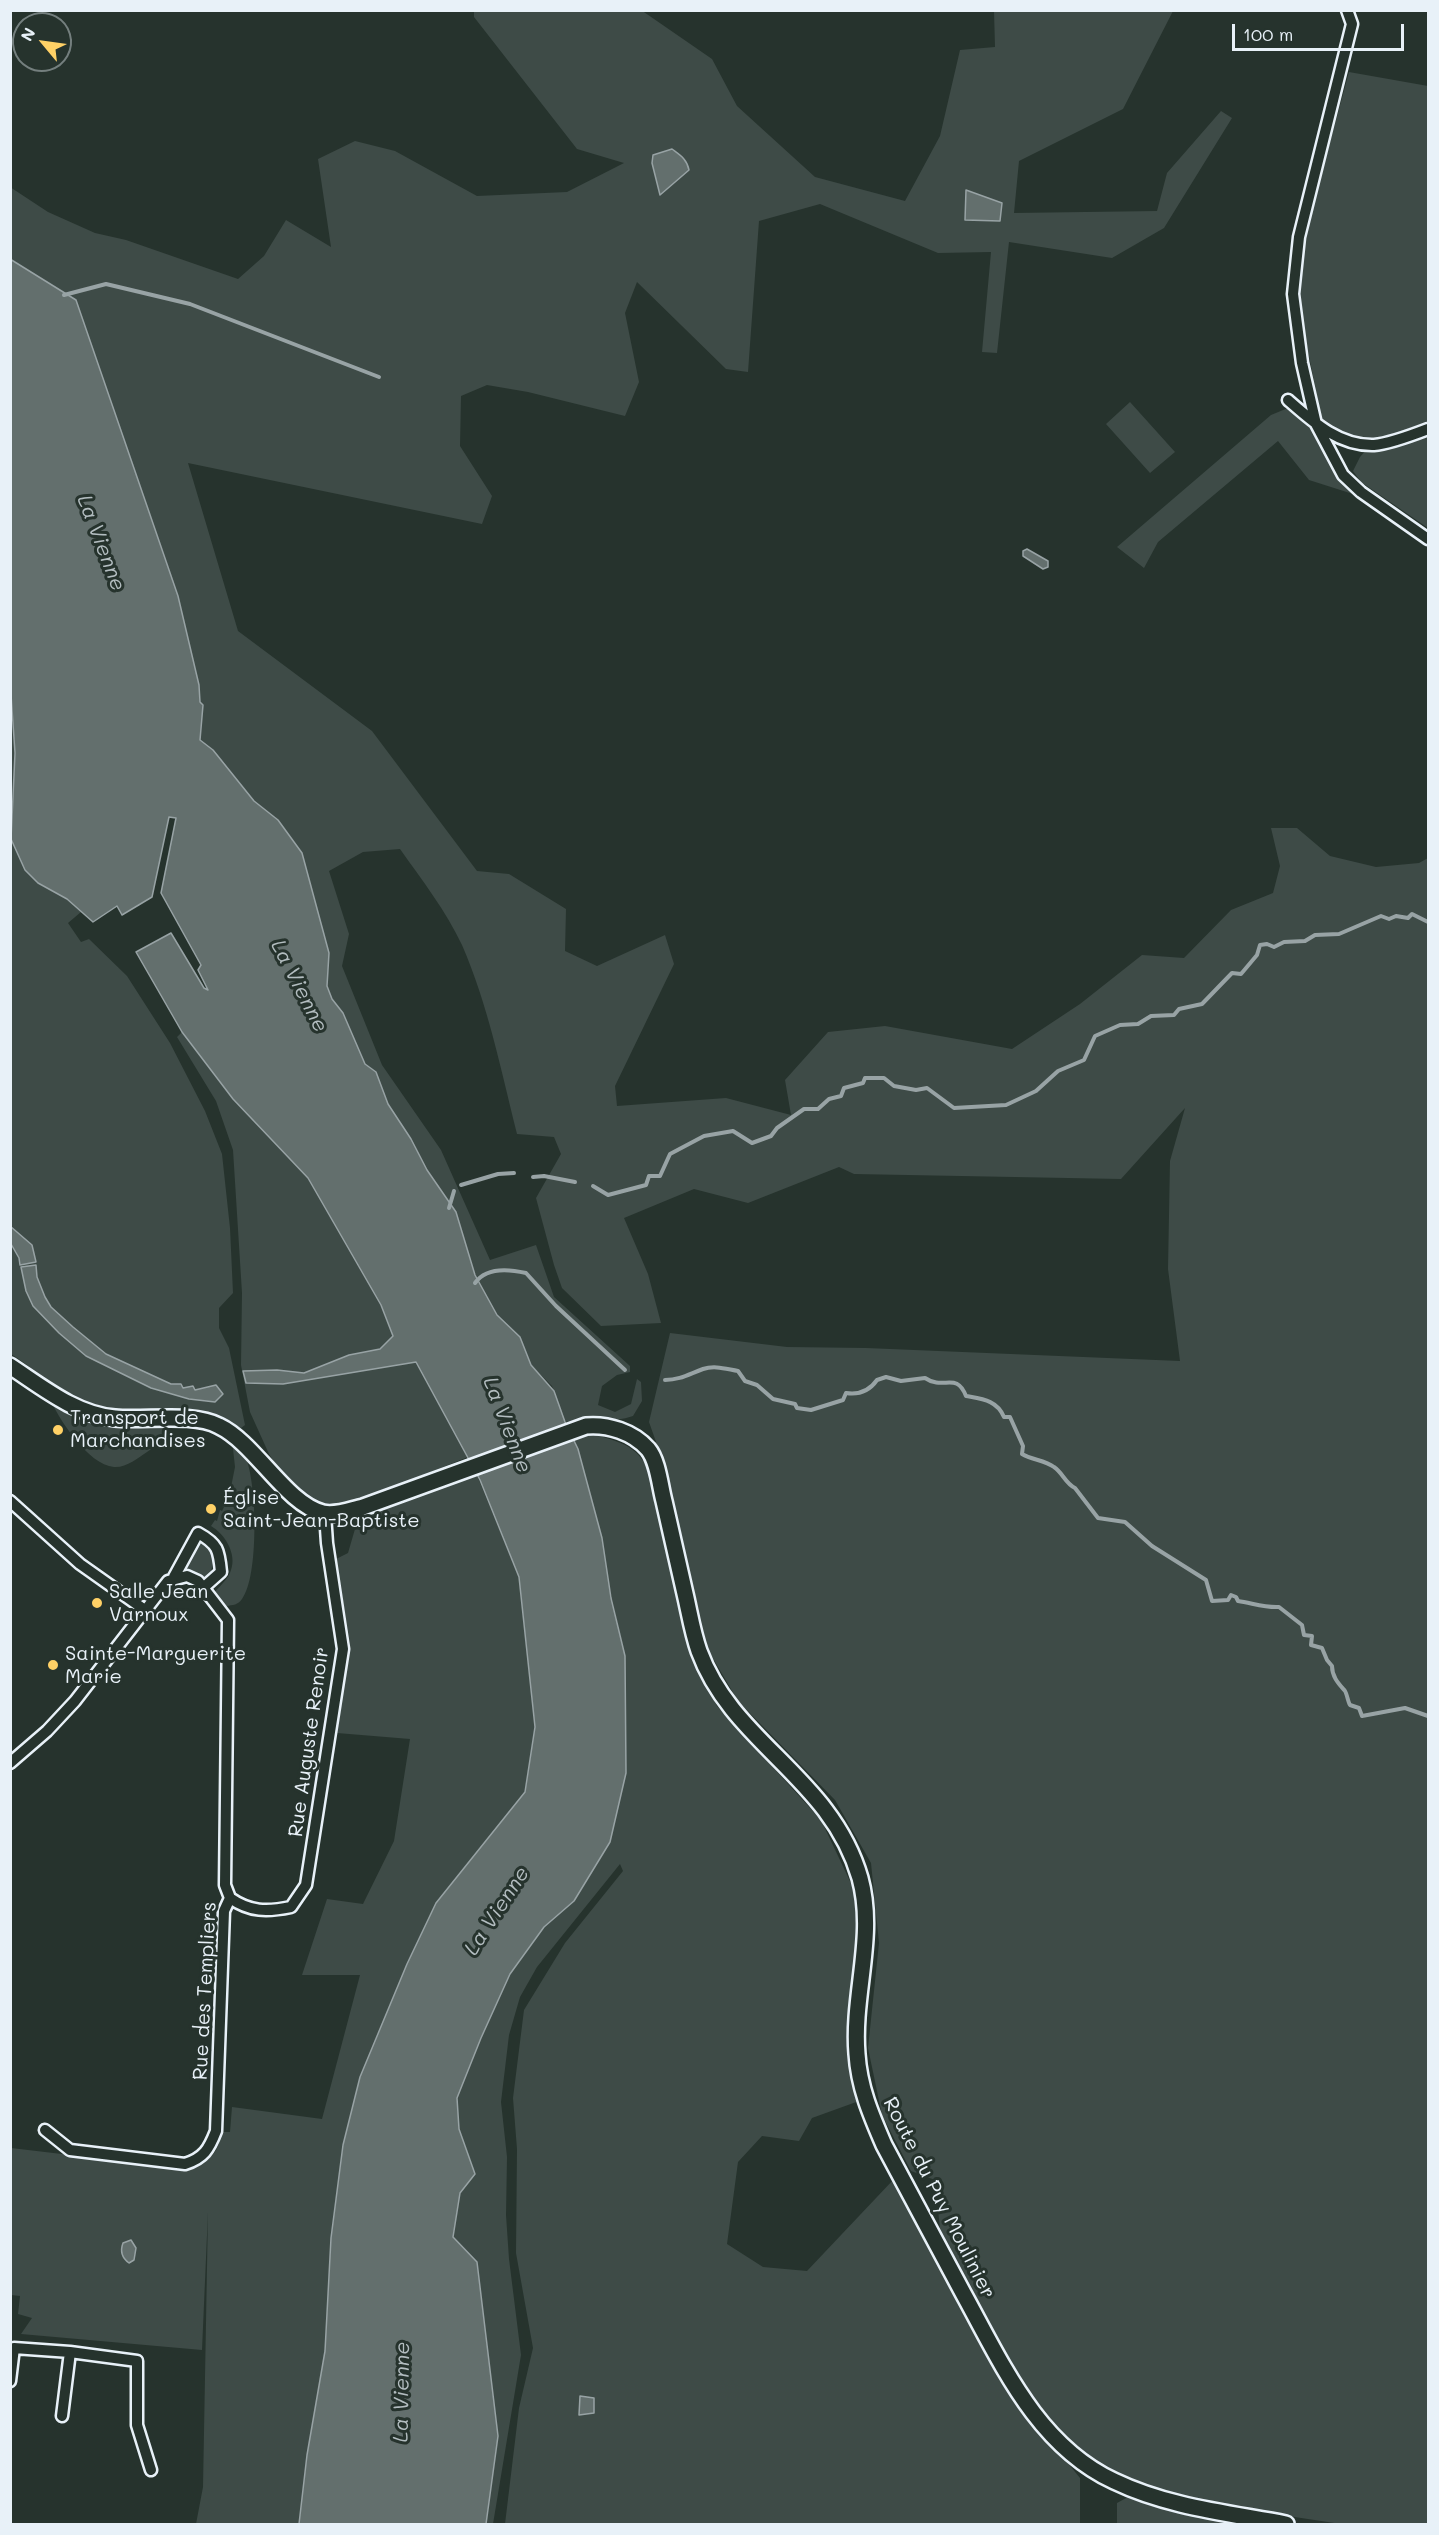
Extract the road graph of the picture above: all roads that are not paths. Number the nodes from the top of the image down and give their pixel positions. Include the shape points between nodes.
1 (1347, 10) edge
2 (1288, 400) dead end
3 (1316, 424) junction
4 (1428, 429) edge
5 (1428, 539) edge
6 (10, 1366) edge
7 (10, 1501) edge
8 (325, 1514) junction
9 (174, 1577) junction
10 (203, 1588) junction
11 (145, 1610) junction
12 (10, 1763) edge
13 (230, 1898) junction
14 (45, 2130) dead end
15 (70, 2352) junction
16 (10, 2381) edge
17 (62, 2416) dead end
18 (151, 2470) dead end
19 (1286, 2524) edge

1 - 3 street via 1352,24 1299,237 1293,294 1302,363
2 - 3 street
3 - 4 street via 1339,439 1374,445
3 - 5 street via 1343,475
6 - 8 main road via 94,1415 217,1424 235,1435 307,1506
7 - 11 street via 80,1564
8 - 13 street, Rue Auguste Renoir via 343,1649 306,1885 291,1907 271,1912 249,1909
8 - 19 main road, Route du Puy Moulinier via 363,1507 575,1430 599,1425 631,1436 648,1449 698,1648 709,1677 728,1706 824,1805 852,1852 865,1908 856,2052 867,2107 1015,2388 1061,2443 1113,2481 1169,2501
9 - 10 street via 187,1576
9 - 10 street via 198,1533 210,1539 219,1551 220,1572
9 - 11 street
10 - 13 street, Rue des Templiers via 228,1620 225,1885
11 - 12 street via 75,1701
13 - 14 street, Rue des Templiers via 224,1911 216,2131 208,2150 198,2160 184,2164 70,2150
15 - 16 street via 14,2348
15 - 17 street
15 - 18 street via 137,2361 137,2425

